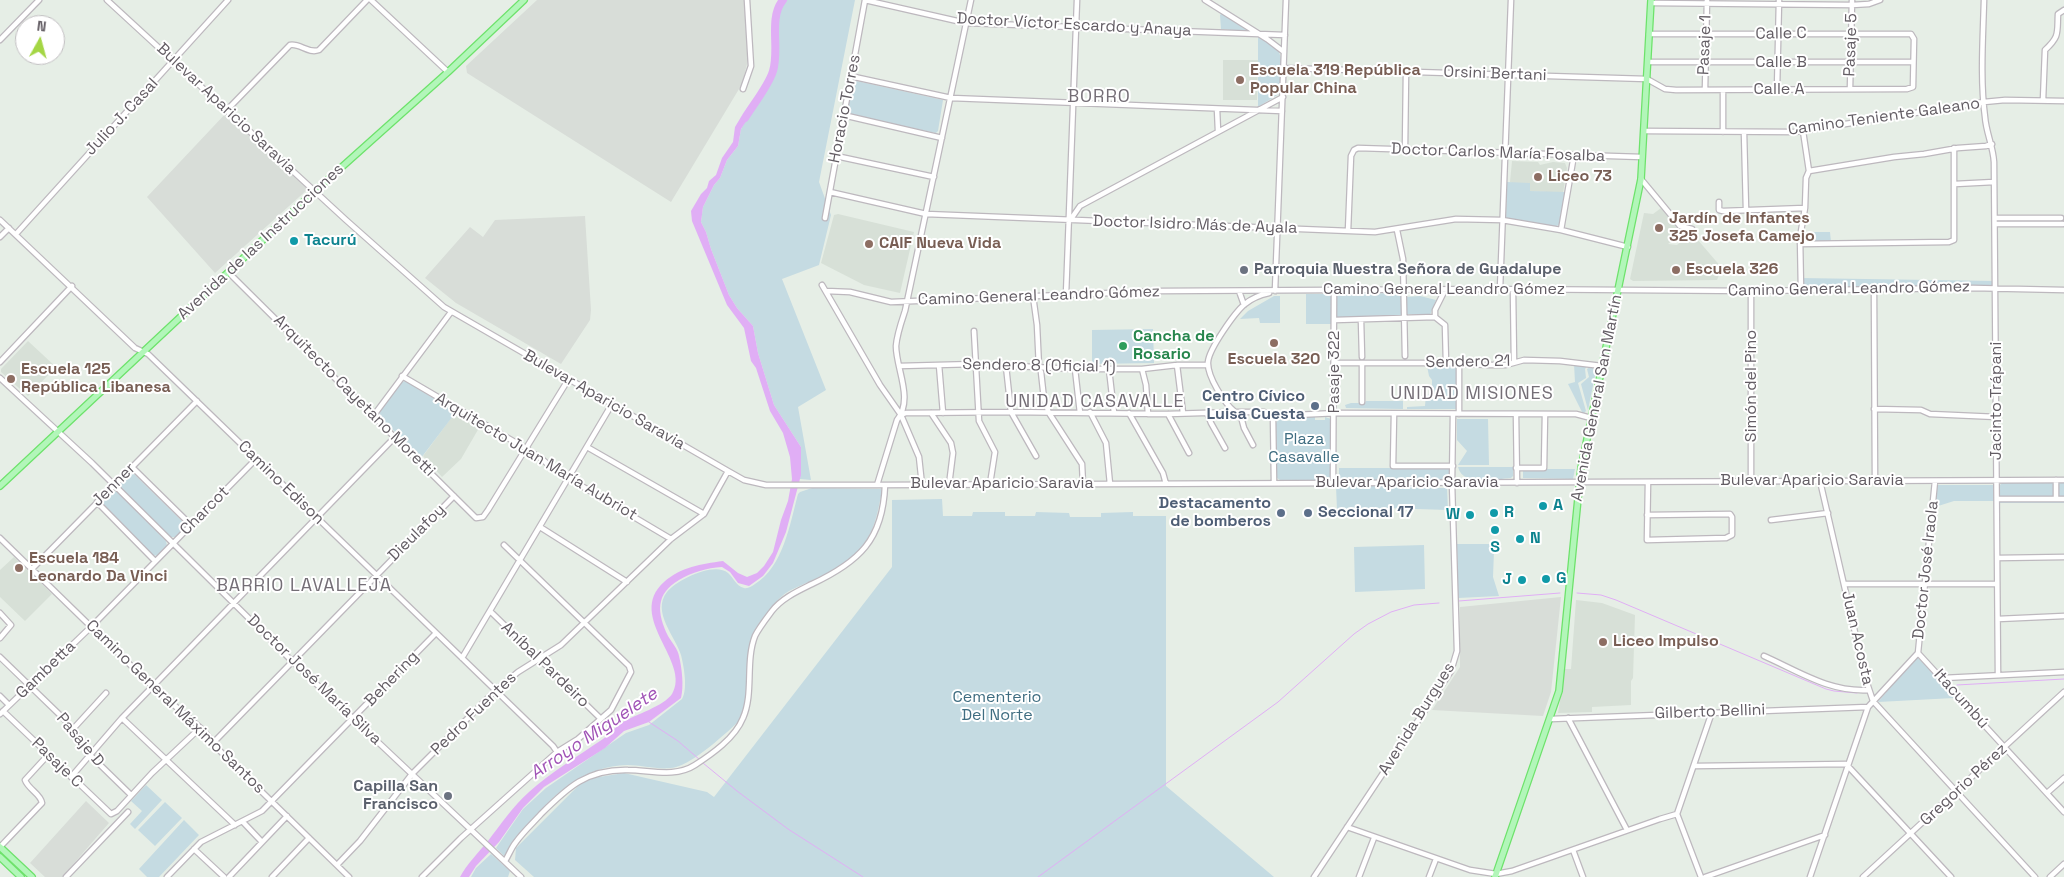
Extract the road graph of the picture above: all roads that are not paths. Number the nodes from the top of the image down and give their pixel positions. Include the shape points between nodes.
1 (38, 0) edge
2 (107, 0) edge
3 (228, 0) edge
4 (369, 0) edge
5 (524, 0) edge
6 (747, 0) edge
7 (865, 0) edge
8 (970, 0) edge
9 (1077, 0) edge
10 (1205, 0) edge
11 (1286, 0) edge
12 (1511, 0) edge
13 (1880, 0) edge
14 (1984, 0) edge
15 (1651, 1) edge
16 (1707, 2) edge
17 (1779, 3) edge
18 (1852, 3) edge
19 (2062, 11) edge
20 (966, 23) junction
21 (1076, 27) junction
22 (1258, 34) junction
23 (1649, 34) junction
24 (1851, 34) junction
25 (1285, 35) junction
26 (1706, 35) junction
27 (1778, 35) junction
28 (2058, 35) junction
29 (2064, 35) edge
30 (0, 40) edge
31 (1284, 52) junction
32 (174, 62) junction
33 (1648, 62) junction
34 (1913, 62) junction
35 (1705, 63) junction
36 (1850, 63) junction
37 (1778, 64) junction
38 (1284, 68) junction
39 (448, 72) junction
40 (1406, 72) junction
41 (1508, 74) junction
42 (850, 76) junction
43 (1647, 79) junction
44 (743, 89) dead end
45 (1850, 89) junction
46 (1704, 90) junction
47 (1723, 90) junction
48 (1777, 90) junction
49 (1282, 97) junction
50 (951, 98) junction
51 (2043, 100) junction
52 (2064, 101) edge
53 (1984, 102) junction
54 (1074, 103) junction
55 (1218, 109) junction
56 (227, 110) junction
57 (1256, 111) junction
58 (1282, 112) junction
59 (843, 115) junction
60 (1218, 131) junction
61 (1644, 131) junction
62 (1802, 131) junction
63 (1723, 132) junction
64 (1744, 132) junction
65 (942, 138) junction
66 (1992, 144) junction
67 (1954, 148) junction
68 (1405, 149) junction
69 (1506, 153) junction
70 (1574, 155) junction
71 (836, 156) junction
72 (1642, 157) junction
73 (1809, 171) junction
74 (934, 177) junction
75 (1641, 178) junction
76 (1994, 182) junction
77 (1955, 184) junction
78 (315, 191) junction
79 (830, 192) junction
80 (1719, 202) dead end
81 (1805, 208) junction
82 (1746, 210) junction
83 (926, 214) junction
84 (825, 218) dead end
85 (2061, 218) dead end
86 (0, 220) edge
87 (1070, 220) junction
88 (1502, 220) junction
89 (2047, 220) junction
90 (1995, 221) junction
91 (2063, 224) edge
92 (9, 228) junction
93 (1278, 229) junction
94 (1692, 229) dead end
95 (1397, 230) junction
96 (1561, 230) junction
97 (1348, 231) junction
98 (16, 234) junction
99 (0, 237) edge
100 (1800, 244) junction
101 (1628, 247) junction
102 (228, 272) junction
103 (822, 285) dead end
104 (72, 286) junction
105 (1996, 288) junction
106 (1500, 289) junction
107 (1239, 290) junction
108 (1334, 290) junction
109 (1403, 290) junction
110 (1445, 290) junction
111 (1513, 290) junction
112 (1618, 290) junction
113 (1801, 290) junction
114 (1874, 290) junction
115 (2064, 290) edge
116 (826, 291) junction
117 (1275, 291) junction
118 (1751, 291) junction
119 (1066, 295) junction
120 (1032, 296) junction
121 (908, 301) junction
122 (1244, 305) junction
123 (452, 312) junction
124 (1405, 318) junction
125 (1438, 318) junction
126 (1335, 320) junction
127 (1361, 320) junction
128 (974, 331) dead end
129 (143, 352) junction
130 (1405, 356) dead end
131 (1362, 357) dead end
132 (0, 362) edge
133 (1514, 362) junction
134 (1334, 363) junction
135 (1362, 363) junction
136 (1446, 363) junction
137 (975, 364) junction
138 (939, 365) junction
139 (1177, 365) junction
140 (1208, 365) junction
141 (1459, 365) junction
142 (899, 366) junction
143 (1006, 366) junction
144 (1602, 366) junction
145 (1039, 367) junction
146 (1110, 368) junction
147 (1142, 368) junction
148 (1075, 369) junction
149 (1041, 372) dead end
150 (402, 376) junction
151 (0, 378) edge
152 (568, 380) junction
153 (197, 401) junction
154 (1362, 402) dead end
155 (612, 404) junction
156 (1874, 409) junction
157 (1011, 412) junction
158 (1080, 412) junction
159 (1090, 412) junction
160 (1237, 412) junction
161 (931, 413) junction
162 (943, 413) junction
163 (978, 413) junction
164 (1049, 413) junction
165 (1114, 413) junction
166 (1129, 413) junction
167 (1207, 413) junction
168 (1148, 414) junction
169 (1168, 414) junction
170 (1183, 414) junction
171 (1394, 414) junction
172 (1456, 414) junction
173 (1516, 414) junction
174 (1545, 414) junction
175 (374, 415) junction
176 (1334, 415) junction
177 (901, 416) junction
178 (1273, 416) junction
179 (1997, 417) junction
180 (1591, 418) junction
181 (58, 432) junction
182 (395, 437) junction
183 (1253, 444) dead end
184 (587, 447) junction
185 (525, 448) junction
186 (1225, 448) dead end
187 (1189, 453) dead end
188 (1036, 456) dead end
189 (256, 459) junction
190 (1453, 466) junction
191 (132, 467) junction
192 (1516, 468) junction
193 (728, 471) junction
194 (569, 478) junction
195 (2056, 480) junction
196 (2064, 480) edge
197 (1820, 481) junction
198 (1874, 481) junction
199 (1935, 481) junction
200 (1997, 481) junction
201 (1579, 482) junction
202 (1648, 482) junction
203 (1751, 482) junction
204 (1274, 483) junction
205 (1333, 483) junction
206 (1452, 483) junction
207 (1517, 483) junction
208 (949, 484) junction
209 (990, 484) junction
210 (1083, 484) junction
211 (1110, 484) junction
212 (1166, 484) junction
213 (114, 485) junction
214 (877, 485) junction
215 (885, 485) junction
216 (922, 485) junction
217 (0, 486) edge
218 (454, 496) junction
219 (1998, 499) junction
220 (2056, 499) junction
221 (2064, 499) edge
222 (97, 502) junction
223 (1828, 513) junction
224 (704, 514) junction
225 (1647, 515) junction
226 (316, 518) junction
227 (1771, 520) dead end
228 (191, 525) junction
229 (540, 527) junction
230 (0, 538) edge
231 (671, 539) junction
232 (173, 543) junction
233 (504, 545) dead end
234 (2064, 557) edge
235 (1997, 558) junction
236 (520, 560) junction
237 (155, 561) junction
238 (32, 569) junction
239 (376, 575) junction
240 (627, 582) junction
241 (1845, 584) junction
242 (1926, 584) junction
243 (1997, 584) junction
244 (233, 602) junction
245 (490, 611) junction
246 (0, 613) edge
247 (2064, 616) edge
248 (1998, 619) junction
249 (584, 622) junction
250 (92, 626) junction
251 (436, 633) junction
252 (0, 638) edge
253 (1918, 653) junction
254 (1764, 656) dead end
255 (0, 657) edge
256 (462, 658) junction
257 (539, 660) junction
258 (292, 661) junction
259 (2064, 672) edge
260 (1998, 675) junction
261 (1943, 678) junction
262 (29, 686) junction
263 (153, 687) junction
264 (495, 690) junction
265 (1868, 690) junction
266 (106, 692) dead end
267 (2064, 692) edge
268 (0, 696) edge
269 (1873, 701) junction
270 (9, 705) junction
271 (1868, 707) junction
272 (1712, 712) junction
273 (1, 713) edge
274 (122, 718) junction
275 (1568, 718) junction
276 (353, 719) junction
277 (601, 719) junction
278 (1551, 719) junction
279 (200, 728) junction
280 (73, 729) junction
281 (214, 743) junction
282 (2005, 747) junction
283 (557, 752) junction
284 (48, 755) junction
285 (91, 756) junction
286 (166, 759) junction
287 (1695, 766) junction
288 (1848, 766) junction
289 (412, 774) junction
290 (71, 777) junction
291 (2064, 778) edge
292 (1956, 791) junction
293 (2047, 793) junction
294 (131, 795) junction
295 (272, 801) junction
296 (128, 812) dead end
297 (2064, 812) edge
298 (1677, 814) junction
299 (287, 816) junction
300 (243, 822) junction
301 (235, 825) junction
302 (1347, 827) junction
303 (471, 830) junction
304 (1627, 830) junction
305 (1911, 834) junction
306 (1825, 835) junction
307 (309, 838) junction
308 (1374, 838) junction
309 (262, 842) junction
310 (0, 847) edge
311 (194, 849) junction
312 (1573, 850) junction
313 (0, 857) edge
314 (1436, 859) junction
315 (504, 862) junction
316 (2064, 864) edge
317 (337, 865) junction
318 (516, 872) junction
319 (1496, 876) edge
320 (21, 877) edge
321 (32, 877) edge
322 (66, 877) edge
323 (167, 877) edge
324 (224, 877) edge
325 (229, 877) edge
326 (272, 877) edge
327 (349, 877) edge
328 (422, 877) edge
329 (512, 877) edge
330 (521, 877) edge
331 (1314, 877) edge
332 (1359, 877) edge
333 (1429, 877) edge
334 (1583, 877) edge
335 (1701, 877) edge
336 (1705, 877) edge
337 (1810, 877) edge
338 (1863, 877) edge
339 (1951, 877) edge
340 (2035, 877) edge
341 (2050, 877) edge

1 - 30 street
2 - 32 street, Bulevar Aparicio Saravia
3 - 32 street, Julio J. Casal
4 - 39 street
4 - 56 street via 319,50 290,45
5 - 39 main road, Avenida de las Instrucciones
6 - 44 street via 751,66
7 - 20 street, Doctor Víctor Escardo y Anaya
7 - 42 street, Horacio Torres
8 - 20 street
9 - 21 street
10 - 22 street
11 - 25 street
12 - 41 street
13 - 18 street via 1869,4
14 - 53 street, Jacinto Trápani
15 - 16 street
15 - 23 main road, Avenida General San Martín
16 - 17 street
16 - 26 street, Pasaje 1
17 - 18 street
17 - 27 street
18 - 24 street, Pasaje 5
19 - 28 street
20 - 21 street, Doctor Víctor Escardo y Anaya
20 - 50 street
21 - 22 street, Doctor Víctor Escardo y Anaya
21 - 54 street
22 - 25 street, Doctor Víctor Escardo y Anaya
22 - 31 street
23 - 26 street, Calle C
23 - 33 main road, Avenida General San Martín
24 - 27 street, Calle C
24 - 34 street, Calle C via 1913,35
24 - 36 street, Pasaje 5
25 - 31 street
26 - 27 street, Calle C
26 - 35 street, Pasaje 1
27 - 37 street
28 - 29 street
28 - 51 street via 2045,50
31 - 38 street
32 - 56 street, Bulevar Aparicio Saravia
32 - 98 street, Julio J. Casal
33 - 35 street, Calle B
33 - 43 main road, Avenida General San Martín
34 - 36 street, Calle B
34 - 45 street, Calle A via 1913,88
35 - 37 street, Calle B
35 - 46 street, Pasaje 1
36 - 37 street, Calle B
36 - 45 street, Pasaje 5
37 - 48 street
38 - 40 street, Orsini Bertani
38 - 49 street
39 - 78 main road, Avenida de las Instrucciones
40 - 41 street, Orsini Bertani
40 - 68 street
41 - 43 street, Orsini Bertani
41 - 69 street
42 - 50 street
42 - 59 street, Horacio Torres
43 - 46 street, Calle A via 1668,89
43 - 61 main road, Avenida General San Martín
45 - 48 street, Calle A
46 - 47 street, Calle A
47 - 48 street, Calle A
47 - 63 street
49 - 57 street
49 - 58 street
50 - 54 street
50 - 65 street
51 - 52 street, Camino Teniente Galeano
51 - 53 street, Camino Teniente Galeano
53 - 62 street, Camino Teniente Galeano
53 - 66 street, Jacinto Trápani
54 - 55 street
54 - 87 street
55 - 57 street
55 - 60 street
56 - 78 street, Bulevar Aparicio Saravia
57 - 58 street
57 - 60 street
58 - 93 street
59 - 65 street
59 - 71 street, Horacio Torres
60 - 87 street via 1080,206
61 - 63 street, Camino Teniente Galeano
61 - 72 main road, Avenida General San Martín
62 - 64 street, Camino Teniente Galeano
62 - 73 street
63 - 64 street, Camino Teniente Galeano
64 - 82 street
65 - 74 street
66 - 67 street
66 - 76 street, Jacinto Trápani
67 - 73 street
67 - 77 street
68 - 69 street, Doctor Carlos María Fosalba
68 - 97 street, Doctor Carlos María Fosalba via 1354,150 1351,156
69 - 70 street, Doctor Carlos María Fosalba
69 - 88 street
70 - 72 street, Doctor Carlos María Fosalba
70 - 96 street
71 - 74 street
71 - 79 street, Horacio Torres
72 - 75 main road, Avenida General San Martín
73 - 81 street
74 - 83 street
75 - 94 street via 1680,226
75 - 101 main road, Avenida General San Martín
76 - 77 street
76 - 90 street, Jacinto Trápani
77 - 100 street via 1954,240 1949,242
78 - 102 main road, Avenida de las Instrucciones
78 - 123 street, Bulevar Aparicio Saravia via 424,291
79 - 83 street, Doctor Isidro Más de Ayala
79 - 84 street, Horacio Torres
80 - 82 street via 1719,210
81 - 82 street
81 - 100 street
83 - 87 street, Doctor Isidro Más de Ayala
83 - 121 street
85 - 89 street
86 - 92 street, Camino Edison
87 - 93 street, Doctor Isidro Más de Ayala
87 - 119 street
88 - 95 street, Doctor Isidro Más de Ayala via 1456,219
88 - 96 street, Doctor Isidro Más de Ayala
88 - 106 street
89 - 90 street
89 - 91 street
90 - 105 street, Jacinto Trápani
92 - 98 street, Camino Edison
92 - 99 street
93 - 97 street, Doctor Isidro Más de Ayala
93 - 117 street
95 - 97 street, Doctor Isidro Más de Ayala
95 - 109 street via 1403,259
96 - 101 street, Doctor Isidro Más de Ayala
98 - 104 street, Camino Edison
100 - 113 street
101 - 112 main road, Avenida General San Martín
102 - 129 main road, Avenida de las Instrucciones
102 - 175 street, Arquitecto Cayetano Moretti
103 - 116 street
104 - 129 street, Camino Edison via 135,348
104 - 132 street
105 - 114 street, Camino General Leandro Gómez
105 - 115 street, Camino General Leandro Gómez
105 - 179 street, Jacinto Trápani
106 - 110 street, Camino General Leandro Gómez
106 - 111 street, Camino General Leandro Gómez
107 - 117 street, Camino General Leandro Gómez
107 - 119 street, Camino General Leandro Gómez
107 - 122 street
108 - 109 street, Camino General Leandro Gómez
108 - 117 street, Camino General Leandro Gómez
108 - 126 street, Pasaje 322
109 - 110 street, Camino General Leandro Gómez
109 - 124 street
110 - 125 street via 1435,310
111 - 112 street, Camino General Leandro Gómez
111 - 133 street
112 - 118 street, Camino General Leandro Gómez
112 - 144 main road, Avenida General San Martín
113 - 114 street, Camino General Leandro Gómez
113 - 118 street, Camino General Leandro Gómez
114 - 156 street
116 - 121 street, Camino General Leandro Gómez via 850,292 891,302
116 - 177 street
117 - 122 street
118 - 203 street, Simón del Pino
119 - 120 street, Camino General Leandro Gómez
120 - 121 street, Camino General Leandro Gómez
120 - 145 street
121 - 142 street via 896,346
122 - 140 street via 1212,351
123 - 150 street
123 - 152 street, Bulevar Aparicio Saravia
124 - 125 street
124 - 127 street
124 - 130 street
125 - 136 street via 1445,325
126 - 127 street
126 - 134 street, Pasaje 322
127 - 131 street
128 - 137 street
129 - 153 street, Camino Edison
129 - 181 main road, Avenida de las Instrucciones
133 - 141 street, Sendero 21 via 1506,365
133 - 144 street, Sendero 21 via 1560,361
134 - 135 street, Sendero 21
134 - 176 street, Pasaje 322
135 - 136 street, Sendero 21
135 - 154 street
136 - 141 street, Sendero 21
137 - 138 street, Sendero 8 (Oficial 1)
137 - 143 street, Sendero 8 (Oficial 1)
137 - 163 street
138 - 142 street, Sendero 8 (Oficial 1)
138 - 162 street
139 - 140 street, Sendero 8 (Oficial 1)
139 - 147 street, Sendero 8 (Oficial 1)
139 - 170 street
140 - 160 street via 1228,406
141 - 172 street, Avenida Burgues
142 - 177 street via 904,390
143 - 145 street, Sendero 8 (Oficial 1)
143 - 157 street
144 - 180 main road, Avenida General San Martín
145 - 148 street, Sendero 8 (Oficial 1)
146 - 147 street, Sendero 8 (Oficial 1)
146 - 148 street, Sendero 8 (Oficial 1)
146 - 165 street
147 - 168 street
148 - 158 street
149 - 164 street
150 - 175 street
150 - 185 street, Arquitecto Juan María Aubriot
151 - 181 street, Doctor José María Silva
152 - 155 street, Bulevar Aparicio Saravia
152 - 185 street
153 - 189 street, Camino Edison
153 - 191 street, Jenner
155 - 184 street
155 - 193 street, Bulevar Aparicio Saravia
156 - 179 street
156 - 198 street
157 - 163 street
157 - 164 street
157 - 188 street
158 - 159 street
158 - 164 street
159 - 165 street
159 - 211 street via 1106,443
160 - 167 street
160 - 178 street via 1264,412
160 - 183 street
161 - 162 street
161 - 177 street
161 - 208 street via 951,443
162 - 163 street
163 - 209 street via 994,452
164 - 210 street via 1082,464
165 - 166 street
166 - 168 street
166 - 212 street
167 - 170 street
167 - 186 street
168 - 169 street
169 - 170 street
169 - 187 street
171 - 172 street
171 - 176 street
171 - 190 street via 1393,466
172 - 173 street
172 - 190 street, Avenida Burgues
173 - 174 street
173 - 192 street
174 - 180 street via 1576,414
174 - 192 street via 1544,468
175 - 182 street, Arquitecto Cayetano Moretti
176 - 178 street
176 - 205 street, Pasaje 322
177 - 214 street
177 - 216 street via 919,457
178 - 204 street
179 - 200 street, Jacinto Trápani
180 - 201 main road, Avenida General San Martín
181 - 213 street, Doctor José María Silva
181 - 217 main road, Avenida de las Instrucciones
182 - 218 street, Arquitecto Cayetano Moretti
182 - 226 street
184 - 194 street
184 - 224 street
185 - 194 street, Arquitecto Juan María Aubriot
185 - 218 street, Arquitecto Cayetano Moretti via 480,518 473,516
189 - 226 street, Camino Edison
189 - 228 street, Charcot
190 - 206 street, Avenida Burgues
191 - 213 street, Jenner
191 - 228 street
192 - 207 street
193 - 214 street, Bulevar Aparicio Saravia via 753,483
193 - 224 street, Pedro Fuentes
194 - 229 street
194 - 231 street, Arquitecto Juan María Aubriot
195 - 196 street, Bulevar Aparicio Saravia
195 - 200 street, Bulevar Aparicio Saravia
195 - 220 street
197 - 198 street, Bulevar Aparicio Saravia
197 - 203 street, Bulevar Aparicio Saravia
197 - 223 street, Juan Acosta
198 - 199 street, Bulevar Aparicio Saravia
199 - 200 street, Bulevar Aparicio Saravia
199 - 242 street, Doctor José Iraola
200 - 219 street, Jacinto Trápani
201 - 202 street, Bulevar Aparicio Saravia
201 - 207 street, Bulevar Aparicio Saravia
201 - 278 main road, Avenida General San Martín via 1560,681
202 - 203 street, Bulevar Aparicio Saravia
202 - 225 street
204 - 205 street, Bulevar Aparicio Saravia
204 - 212 street, Bulevar Aparicio Saravia
205 - 206 street, Bulevar Aparicio Saravia
206 - 207 street, Bulevar Aparicio Saravia
206 - 302 street, Avenida Burgues via 1455,662
208 - 209 street, Bulevar Aparicio Saravia
208 - 216 street, Bulevar Aparicio Saravia
209 - 210 street, Bulevar Aparicio Saravia
210 - 211 street, Bulevar Aparicio Saravia
211 - 212 street, Bulevar Aparicio Saravia
213 - 222 street, Jenner
213 - 232 street, Doctor José María Silva
214 - 215 street, Bulevar Aparicio Saravia
215 - 216 street, Bulevar Aparicio Saravia
215 - 315 street via 877,528 862,552 837,572 785,599 773,609 755,636 744,717 729,738 693,766 674,772 615,770 585,778 565,790 518,839
218 - 239 street, Dieulafoy
219 - 220 street
219 - 235 street, Jacinto Trápani
220 - 221 street
222 - 237 street
222 - 238 street, Jenner
223 - 227 street
223 - 241 street, Juan Acosta
224 - 231 street, Pedro Fuentes
225 - 225 street via 1647,540 1726,538 1732,534 1730,514
226 - 239 street, Camino Edison
226 - 244 street
228 - 232 street, Charcot
229 - 236 street
229 - 240 street
230 - 238 street, Camino General Máximo Santos
231 - 240 street, Pedro Fuentes
232 - 237 street, Charcot
232 - 244 street, Doctor José María Silva
233 - 236 street
234 - 235 street
235 - 243 street, Jacinto Trápani
236 - 245 street
236 - 249 street
237 - 250 street, Charcot
238 - 250 street, Camino General Máximo Santos
239 - 251 street, Camino Edison
239 - 258 street, Dieulafoy
240 - 249 street, Pedro Fuentes
241 - 242 street
241 - 265 street, Juan Acosta
242 - 243 street
242 - 253 street, Doctor José Iraola
243 - 248 street, Jacinto Trápani
244 - 258 street, Doctor José María Silva
244 - 263 street
245 - 256 street
245 - 257 street, Aníbal Pardeiro
246 - 252 street via 11,626
247 - 248 street
248 - 260 street, Jacinto Trápani
249 - 257 street, Pedro Fuentes via 561,645
249 - 277 street via 631,669 614,705
250 - 262 street, Gambetta
250 - 263 street, Camino General Máximo Santos
251 - 256 street, Camino Edison
251 - 276 street, Behering
253 - 261 street, Itacumbú
253 - 269 street, Doctor José Iraola
254 - 265 street via 1829,686 1851,691
255 - 262 street, Pasaje D
256 - 264 street, Camino Edison
257 - 264 street, Pedro Fuentes
257 - 277 street, Aníbal Pardeiro
258 - 276 street, Doctor José María Silva
258 - 281 street, Dieulafoy
259 - 260 street
260 - 261 street
261 - 282 street, Itacumbú
262 - 270 street, Gambetta
262 - 280 street, Pasaje D
263 - 274 street
263 - 279 street, Camino General Máximo Santos
264 - 283 street, Camino Edison
264 - 289 street, Pedro Fuentes
265 - 269 street, Juan Acosta
266 - 280 street
267 - 282 street, Gregorio Pérez
268 - 270 street
269 - 271 street, Juan Acosta
269 - 292 street
270 - 273 street, Gambetta
271 - 272 street, Gilberto Bellini
271 - 288 street, Juan Acosta
272 - 275 street, Gilberto Bellini
272 - 287 street
273 - 284 street, Pasaje C
274 - 285 street
274 - 286 street
275 - 278 street, Gilberto Bellini
275 - 304 street
276 - 289 street, Doctor José María Silva
276 - 295 street, Behering
277 - 283 street
278 - 319 main road, Avenida General San Martín
279 - 281 street, Camino General Máximo Santos
279 - 286 street
280 - 285 street, Pasaje D
281 - 295 street, Camino General Máximo Santos
282 - 292 street, Gregorio Pérez
282 - 293 street, Itacumbú
283 - 303 street
284 - 290 street, Pasaje C
284 - 310 street via 25,780 42,803
285 - 290 street
285 - 294 street, Pasaje D
286 - 294 street
286 - 301 street
287 - 288 street via 1838,763
287 - 298 street
288 - 305 street
288 - 306 street, Juan Acosta
289 - 303 street, Doctor José María Silva
289 - 317 street, Pedro Fuentes
290 - 294 street, Pasaje C via 111,814
291 - 293 street
292 - 305 street, Gregorio Pérez
292 - 340 street
293 - 297 street, Itacumbú
295 - 299 street, Camino General Máximo Santos
295 - 300 street, Behering
296 - 322 street
298 - 304 street
298 - 335 street
299 - 307 street, Camino General Máximo Santos
299 - 309 street
300 - 301 street, Behering
300 - 309 street
301 - 311 street, Behering via 207,838
302 - 308 street
302 - 331 street, Avenida Burgues
303 - 315 street, Doctor José María Silva
303 - 328 street
304 - 312 street
305 - 338 street, Gregorio Pérez
305 - 339 street
306 - 336 street
306 - 337 street, Juan Acosta
307 - 317 street, Camino General Máximo Santos
307 - 326 street
308 - 314 street
308 - 332 street
309 - 325 street
310 - 321 main road
311 - 323 street, Behering
311 - 324 street
312 - 319 street
312 - 334 street
313 - 320 main road
314 - 319 street
314 - 333 street
315 - 318 street, Doctor José María Silva
316 - 341 street
317 - 327 street, Camino General Máximo Santos
318 - 329 street
318 - 330 street, Doctor José María Silva

